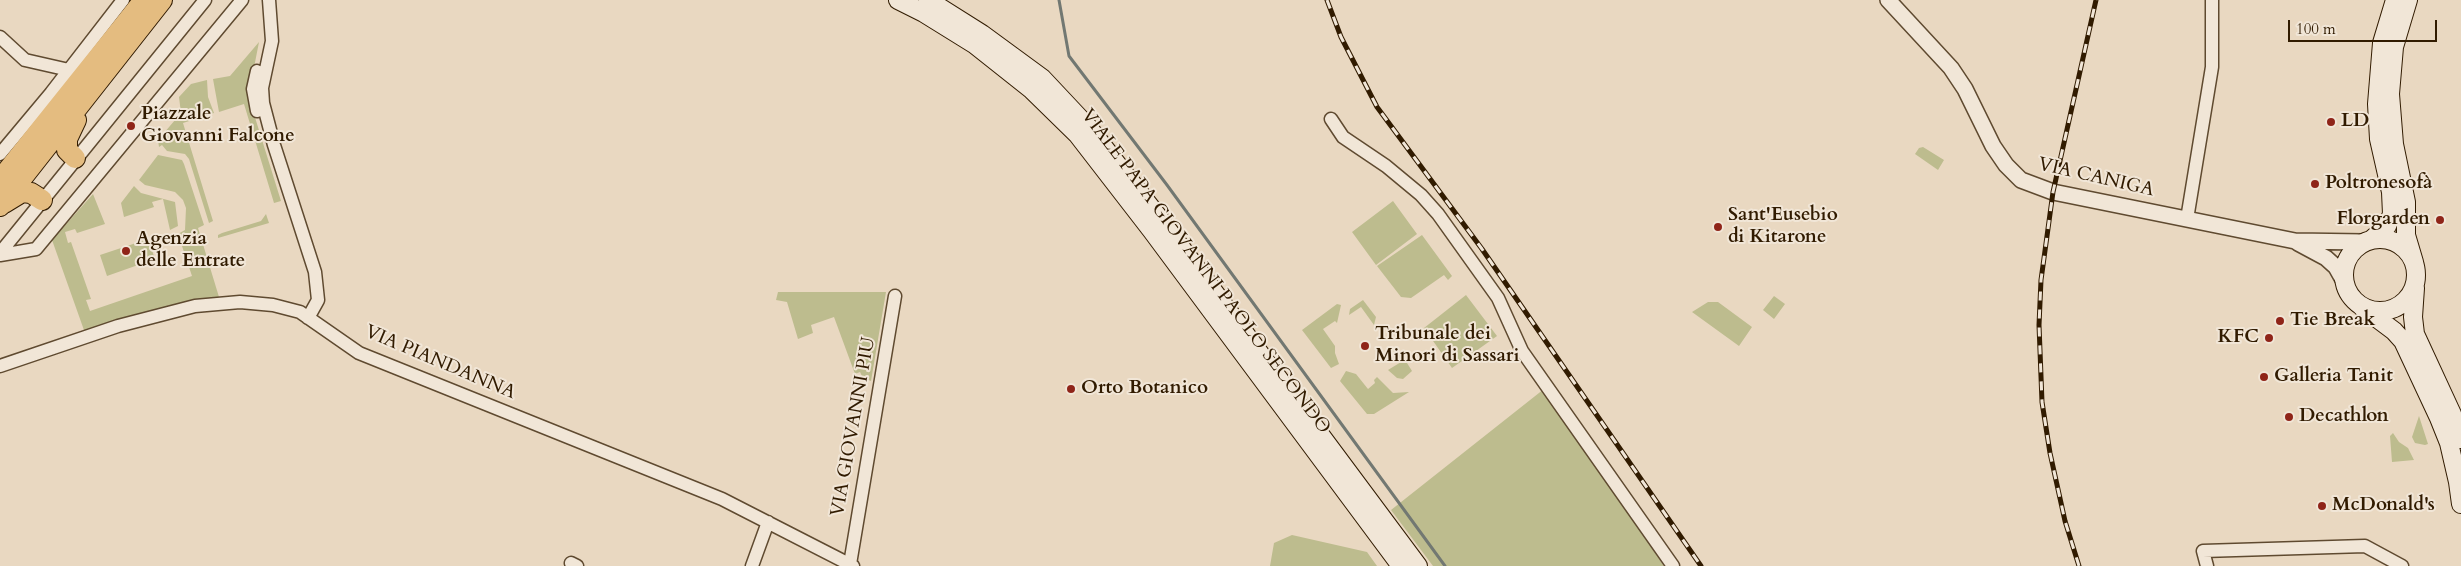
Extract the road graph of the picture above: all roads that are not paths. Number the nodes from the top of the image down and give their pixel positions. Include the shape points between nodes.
1 (123, 0) edge
2 (144, 0) edge
3 (162, 0) edge
4 (169, 0) edge
5 (205, 0) edge
6 (242, 0) edge
7 (263, 0) edge
8 (269, 0) edge
9 (898, 0) edge
10 (928, 0) edge
11 (1888, 0) edge
12 (2212, 0) edge
13 (2395, 0) edge
14 (2408, 0) edge
15 (0, 37) edge
16 (116, 59) junction
17 (69, 70) junction
18 (85, 100) junction
19 (1331, 119) dead end
20 (0, 154) edge
21 (73, 161) junction
22 (0, 180) edge
23 (42, 200) junction
24 (0, 205) edge
25 (2187, 219) junction
26 (2295, 241) junction
27 (2368, 241) junction
28 (0, 254) edge
29 (2414, 262) junction
30 (2345, 284) junction
31 (2415, 285) junction
32 (896, 296) dead end
33 (2362, 307) junction
34 (306, 316) junction
35 (0, 366) edge
36 (2461, 439) edge
37 (2461, 504) edge
38 (768, 522) junction
39 (852, 565) edge
40 (752, 566) edge
41 (1401, 566) edge
42 (1418, 566) edge
43 (1673, 566) edge
44 (2207, 566) edge
45 (2402, 566) edge

1 - 17 street
2 - 22 highway
3 - 16 highway
4 - 16 highway
5 - 21 street
6 - 28 street via 36,249
7 - 34 street via 264,41 253,89 255,106 307,273 311,303
8 - 34 street via 272,41 262,88 263,103 315,272 318,300
9 - 41 main road, VIALE PAPA GIOVANNI PAOLO SECONDO via 974,44 1032,90 1077,134
10 - 42 main road, VIALE PAPA GIOVANNI PAOLO SECONDO via 1042,78 1088,127 1154,210
11 - 25 street, VIA CANIGA via 1951,68 1993,146 2021,180 2053,192
12 - 25 street via 2212,68
13 - 27 main road via 2382,43 2377,104 2379,139 2391,192 2392,214 2387,226
14 - 29 main road via 2394,47 2390,94 2394,144 2406,202 2406,235
15 - 17 street via 25,60
16 - 18 highway
17 - 20 street
18 - 21 highway via 67,139 67,150
18 - 24 highway
19 - 43 street via 1343,137 1407,183 1438,214 1498,298 1522,351
21 - 23 street
23 - 24 highway via 22,192
23 - 28 street
25 - 26 street, VIA CANIGA
26 - 27 street, VIA CANIGA
26 - 30 street, VIA CANIGA via 2326,258 2336,267
27 - 29 main road via 2381,239 2401,246
27 - 30 main road via 2354,250 2347,260
29 - 31 main road
30 - 33 main road via 2348,293
31 - 33 main road via 2403,303 2394,309 2372,311
31 - 36 main road via 2415,334
32 - 39 street, VIA GIOVANNI PIU
33 - 37 main road via 2394,331 2407,350 2451,451
34 - 35 street, VIA PIANDANNA via 274,305 240,302 194,306 118,326
34 - 38 street, VIA PIANDANNA via 359,353 722,499
38 - 39 street, VIA PIANDANNA
38 - 40 street
44 - 45 street via 2203,550 2365,546

